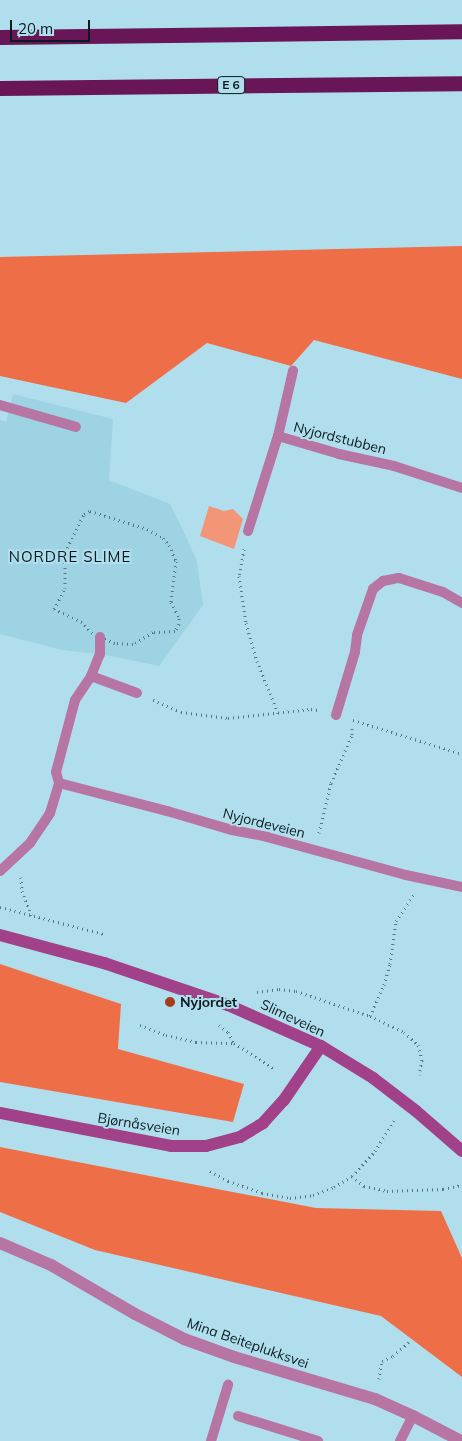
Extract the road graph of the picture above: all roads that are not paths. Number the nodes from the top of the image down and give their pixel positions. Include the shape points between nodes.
1 (462, 32) edge
2 (0, 37) edge
3 (462, 82) edge
4 (0, 88) edge
5 (293, 371) dead end
6 (0, 405) edge
7 (76, 427) dead end
8 (278, 436) junction
9 (462, 488) edge
10 (248, 531) road end
11 (462, 603) edge
12 (100, 637) road end
13 (91, 676) junction
14 (137, 693) road end
15 (336, 715) road end
16 (59, 783) junction
17 (0, 871) edge
18 (462, 887) edge
19 (0, 935) edge
20 (321, 1046) junction
21 (0, 1114) edge
22 (462, 1151) edge
23 (0, 1243) edge
24 (228, 1385) dead end
25 (238, 1416) dead end
26 (413, 1416) junction
27 (211, 1441) edge
28 (318, 1441) edge
29 (400, 1441) edge
30 (461, 1441) edge

1 - 2 highway
3 - 4 highway, E 6
5 - 8 lane
6 - 7 lane
8 - 9 lane, Nyjordstubben via 394,466
8 - 10 lane, Nyjordstubben
11 - 15 lane via 443,592 398,578 383,581 373,589
12 - 13 lane via 100,654
13 - 14 lane
13 - 16 lane via 75,700 56,772
16 - 17 lane via 50,813 39,832
16 - 18 lane, Nyjordeveien
19 - 20 street, Slimeveien via 112,966 228,1005
20 - 21 street, Bjørnåsveien via 284,1100 263,1122 240,1137 216,1144 171,1146
20 - 22 street, Slimeveien via 373,1078
23 - 26 street, Mina Beiteplukksvei via 51,1266 184,1339 234,1358 375,1399
24 - 27 lane
25 - 28 lane
26 - 29 lane
26 - 30 street, Mina Beiteplukksvei

